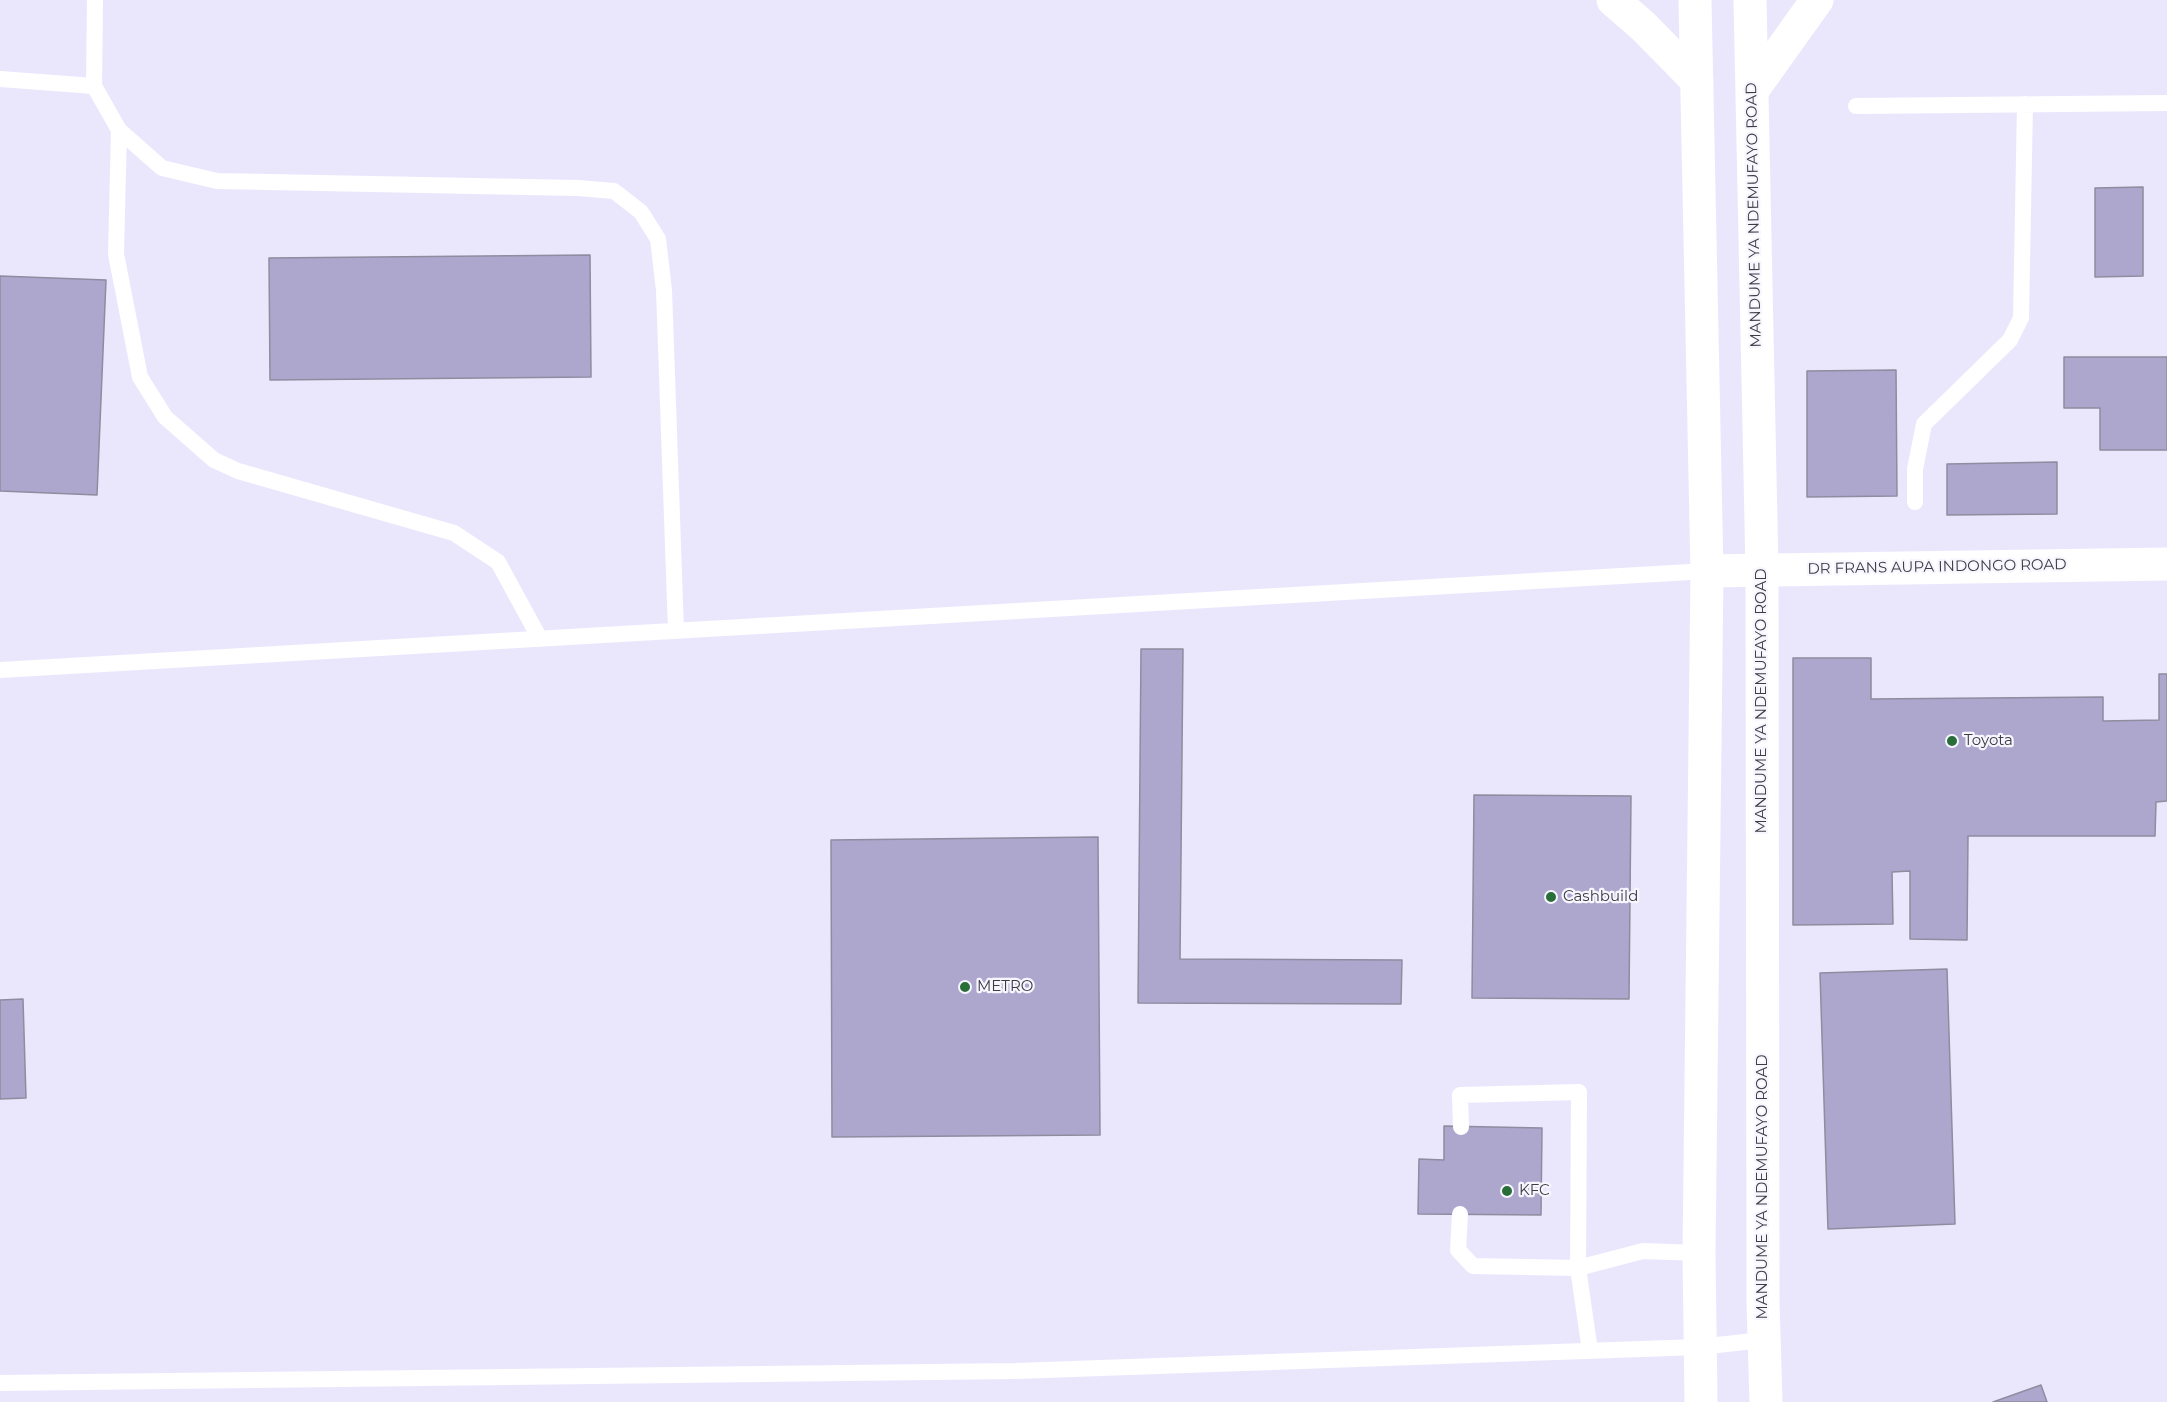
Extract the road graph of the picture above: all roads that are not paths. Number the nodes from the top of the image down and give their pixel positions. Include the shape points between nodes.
1 (94, 0) edge
2 (1613, 0) edge
3 (1695, 0) edge
4 (1750, 0) edge
5 (1816, 0) edge
6 (0, 79) edge
7 (1697, 81) junction
8 (94, 86) junction
9 (1752, 91) junction
10 (2167, 103) edge
11 (2025, 104) junction
12 (1856, 106) dead end
13 (119, 130) junction
14 (1915, 502) dead end
15 (2167, 564) edge
16 (1707, 570) junction
17 (1762, 570) junction
18 (676, 631) junction
19 (540, 639) junction
20 (0, 670) edge
21 (1461, 1127) dead end
22 (1460, 1214) dead end
23 (1700, 1253) junction
24 (1578, 1268) junction
25 (1763, 1340) junction
26 (1699, 1347) junction
27 (1590, 1351) junction
28 (0, 1383) edge
29 (1701, 1402) edge
30 (1766, 1402) edge

1 - 8 lane
2 - 7 main road
3 - 7 main road
4 - 9 main road, MANDUME YA NDEMUFAYO ROAD
5 - 9 main road
6 - 8 lane
7 - 16 main road
8 - 13 lane
9 - 17 main road, MANDUME YA NDEMUFAYO ROAD
10 - 11 lane
11 - 12 lane
11 - 14 lane via 2021,318 2010,340 1924,424 1915,469
13 - 18 lane via 162,168 217,181 578,188 614,192 641,212 658,239 664,290
13 - 19 lane via 116,254 140,377 165,417 214,460 238,471 454,533 498,562
15 - 17 main road, DR FRANS AUPA INDONGO ROAD
16 - 17 main road, DR FRANS AUPA INDONGO ROAD
16 - 18 lane
16 - 23 main road
17 - 25 main road, MANDUME YA NDEMUFAYO ROAD
18 - 19 lane
19 - 20 lane
21 - 24 lane via 1460,1095 1579,1092
22 - 24 lane via 1458,1250 1473,1266
23 - 24 lane via 1643,1251
23 - 26 main road
24 - 27 lane
25 - 26 lane
25 - 30 main road, MANDUME YA NDEMUFAYO ROAD
26 - 27 lane
26 - 29 main road
27 - 28 lane via 1016,1371

